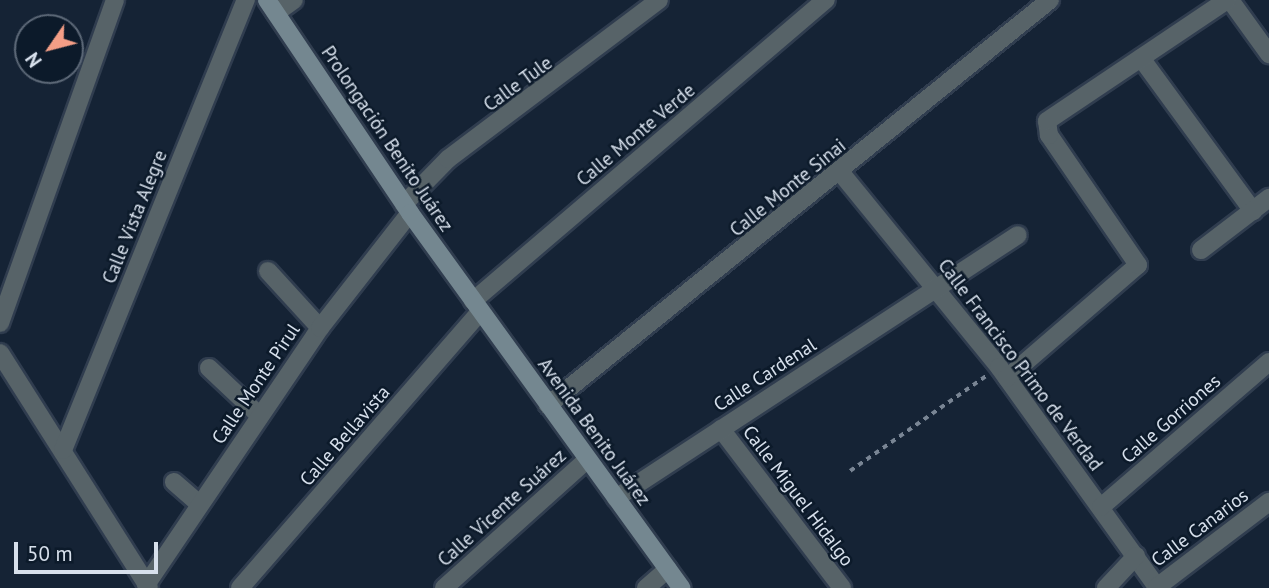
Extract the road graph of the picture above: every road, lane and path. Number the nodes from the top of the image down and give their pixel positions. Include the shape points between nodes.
1 (115, 0) edge
2 (246, 0) edge
3 (294, 0) edge
4 (659, 0) edge
5 (826, 0) edge
6 (1050, 0) edge
7 (1228, 0) edge
8 (272, 6) edge
9 (1269, 54) edge
10 (1141, 58) junction
11 (841, 173) junction
12 (1269, 198) edge
13 (407, 209) junction
14 (1252, 211) junction
15 (1018, 235) dead end
16 (1201, 250) dead end
17 (268, 271) dead end
18 (937, 288) junction
19 (477, 307) junction
20 (0, 323) edge
21 (320, 328) junction
22 (0, 353) edge
23 (1269, 362) edge
24 (209, 368) dead end
25 (1003, 372) junction
26 (6, 377) edge
27 (548, 405) junction
28 (260, 416) junction
29 (721, 429) junction
30 (63, 450) junction
31 (588, 459) junction
32 (850, 471) dead end
33 (174, 482) dead end
34 (617, 498) junction
35 (1269, 502) edge
36 (199, 504) junction
37 (1101, 507) junction
38 (1136, 556) junction
39 (668, 569) junction
40 (148, 586) edge
41 (1157, 587) edge
42 (240, 588) edge
43 (444, 588) edge
44 (646, 588) edge
45 (681, 588) edge
46 (842, 588) edge
47 (1106, 588) edge

1 - 20 street
2 - 30 street, Calle Vista Alegre
3 - 8 street
4 - 13 street, Calle Tule via 448,159
5 - 19 street, Calle Monte Verde
6 - 11 street, Calle Monte Sinai
7 - 9 street
7 - 10 street
8 - 13 main road, Prolongación Benito Juárez
10 - 14 street
10 - 25 street via 1049,117 1046,126 1139,265
11 - 18 street, Calle Francisco Primo de Verdad
11 - 27 street, Calle Monte Sinai
12 - 14 street
13 - 19 main road, Prolongación Benito Juárez
13 - 21 street, Calle Monte Pirul
14 - 16 street
15 - 18 street, Calle Cardenal
17 - 21 street
18 - 25 street, Calle Francisco Primo de Verdad
18 - 29 street, Calle Cardenal
19 - 27 main road, Avenida Benito Juárez
19 - 42 street, Calle Bellavista
21 - 28 street, Calle Monte Pirul
22 - 26 street
23 - 37 street, Calle Gorriones
24 - 28 street
25 - 32 path
25 - 37 street, Calle Francisco Primo de Verdad
26 - 30 street
27 - 31 main road, Avenida Benito Juárez
28 - 36 street, Calle Monte Pirul
29 - 34 street, Calle Cardenal
29 - 46 street, Calle Miguel Hidalgo
30 - 40 street
31 - 34 main road, Avenida Benito Juárez
31 - 43 street, Calle Vicente Suárez
33 - 36 street
34 - 39 main road, Avenida Benito Juárez
35 - 41 street, Calle Canarios
36 - 40 street, Calle Monte Pirul
37 - 38 street, Calle Francisco Primo de Verdad
38 - 41 street, Calle Francisco Primo de Verdad
38 - 47 street, Calle Canarios
39 - 44 street
39 - 45 main road, Avenida Benito Juárez

